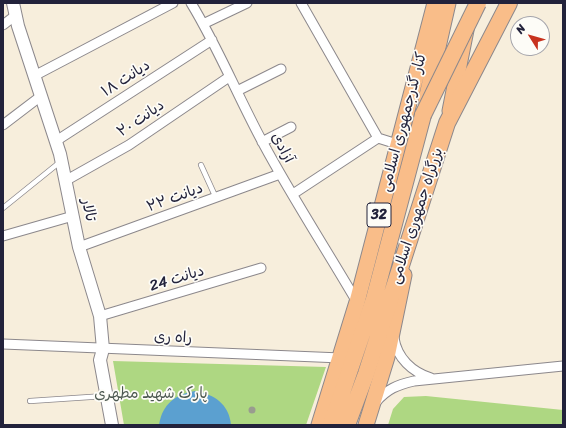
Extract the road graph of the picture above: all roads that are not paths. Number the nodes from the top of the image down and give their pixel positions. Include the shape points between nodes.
1 (13, 3) edge
2 (173, 3) edge
3 (191, 3) edge
4 (247, 3) edge
5 (300, 3) edge
6 (435, 3) edge
7 (448, 3) edge
8 (470, 3) edge
9 (478, 3) edge
10 (509, 3) edge
11 (16, 15) junction
12 (203, 24) junction
13 (3, 25) edge
14 (212, 40) junction
15 (281, 70) dead end
16 (34, 76) junction
17 (229, 77) junction
18 (236, 91) junction
19 (42, 96) junction
20 (423, 115) junction
21 (447, 123) junction
22 (3, 125) edge
23 (291, 127) dead end
24 (378, 138) junction
25 (56, 141) junction
26 (262, 142) junction
27 (397, 144) junction
28 (61, 161) junction
29 (201, 165) dead end
30 (280, 174) junction
31 (66, 181) junction
32 (293, 194) junction
33 (216, 198) junction
34 (3, 208) edge
35 (73, 216) junction
36 (414, 223) junction
37 (3, 236) edge
38 (79, 248) junction
39 (262, 268) dead end
40 (357, 302) junction
41 (100, 316) junction
42 (393, 332) junction
43 (3, 344) edge
44 (103, 349) junction
45 (341, 358) junction
46 (563, 366) edge
47 (437, 379) junction
48 (107, 396) junction
49 (30, 401) dead end
50 (372, 406) junction
51 (112, 425) edge
52 (319, 425) edge
53 (331, 425) edge
54 (347, 425) edge
55 (366, 425) edge

1 - 11 street, تالار
2 - 16 street
3 - 12 street, آزادی
4 - 12 street
5 - 24 street
6 - 27 main road, کنار گذرجمهوری اسلامی / 32
7 - 20 main road, 32, bridge
8 - 21 main road, بزرگراه جمهوری اسلامی / 32 via 463,51
9 - 20 highway, بزرگراه جمهوری اسلامی, bridge
10 - 21 highway
11 - 13 street
11 - 16 street, تالار
12 - 14 street, آزادی
14 - 17 street, آزادی
14 - 25 street, دیانت ۱۸
15 - 18 street
16 - 19 street, تالار
17 - 18 street, آزادی
17 - 31 street, دیانت ۲۰ via 129,145
18 - 26 street, آزادی
19 - 22 street
19 - 25 street, تالار
20 - 53 highway, بزرگراه جمهوری اسلامی / 32 via 374,299
21 - 36 highway, بزرگراه جمهوری اسلامی / 32
23 - 26 street
24 - 27 street
24 - 32 street
25 - 28 street, تالار
26 - 30 street, آزادی
27 - 40 main road, کنار گذرجمهوری اسلامی / 32
28 - 31 street, تالار
28 - 34 lane
29 - 33 lane
30 - 32 street, آزادی
30 - 33 street, دیانت ۲۲
31 - 35 street, تالار
32 - 40 street, آزادی
33 - 38 street, دیانت ۲۲
35 - 37 street
35 - 38 street, تالار
36 - 42 main road, 32
36 - 54 highway, بزرگراه جمهوری اسلامی / 32
38 - 41 street, تالار
39 - 41 street, دیانت 24
40 - 45 main road, کنار گذرجمهوری اسلامی / 32
41 - 44 street, تالار
42 - 47 street via 395,346 404,361 417,373
42 - 50 main road, 32
43 - 44 street, راه ری
44 - 45 street, راه ری
44 - 48 street, تالار via 100,360
45 - 52 main road, کنار گذرجمهوری اسلامی / 32
46 - 47 street
47 - 50 street via 394,386 383,393
48 - 49 lane
48 - 51 street, تالار
50 - 55 main road, 32

